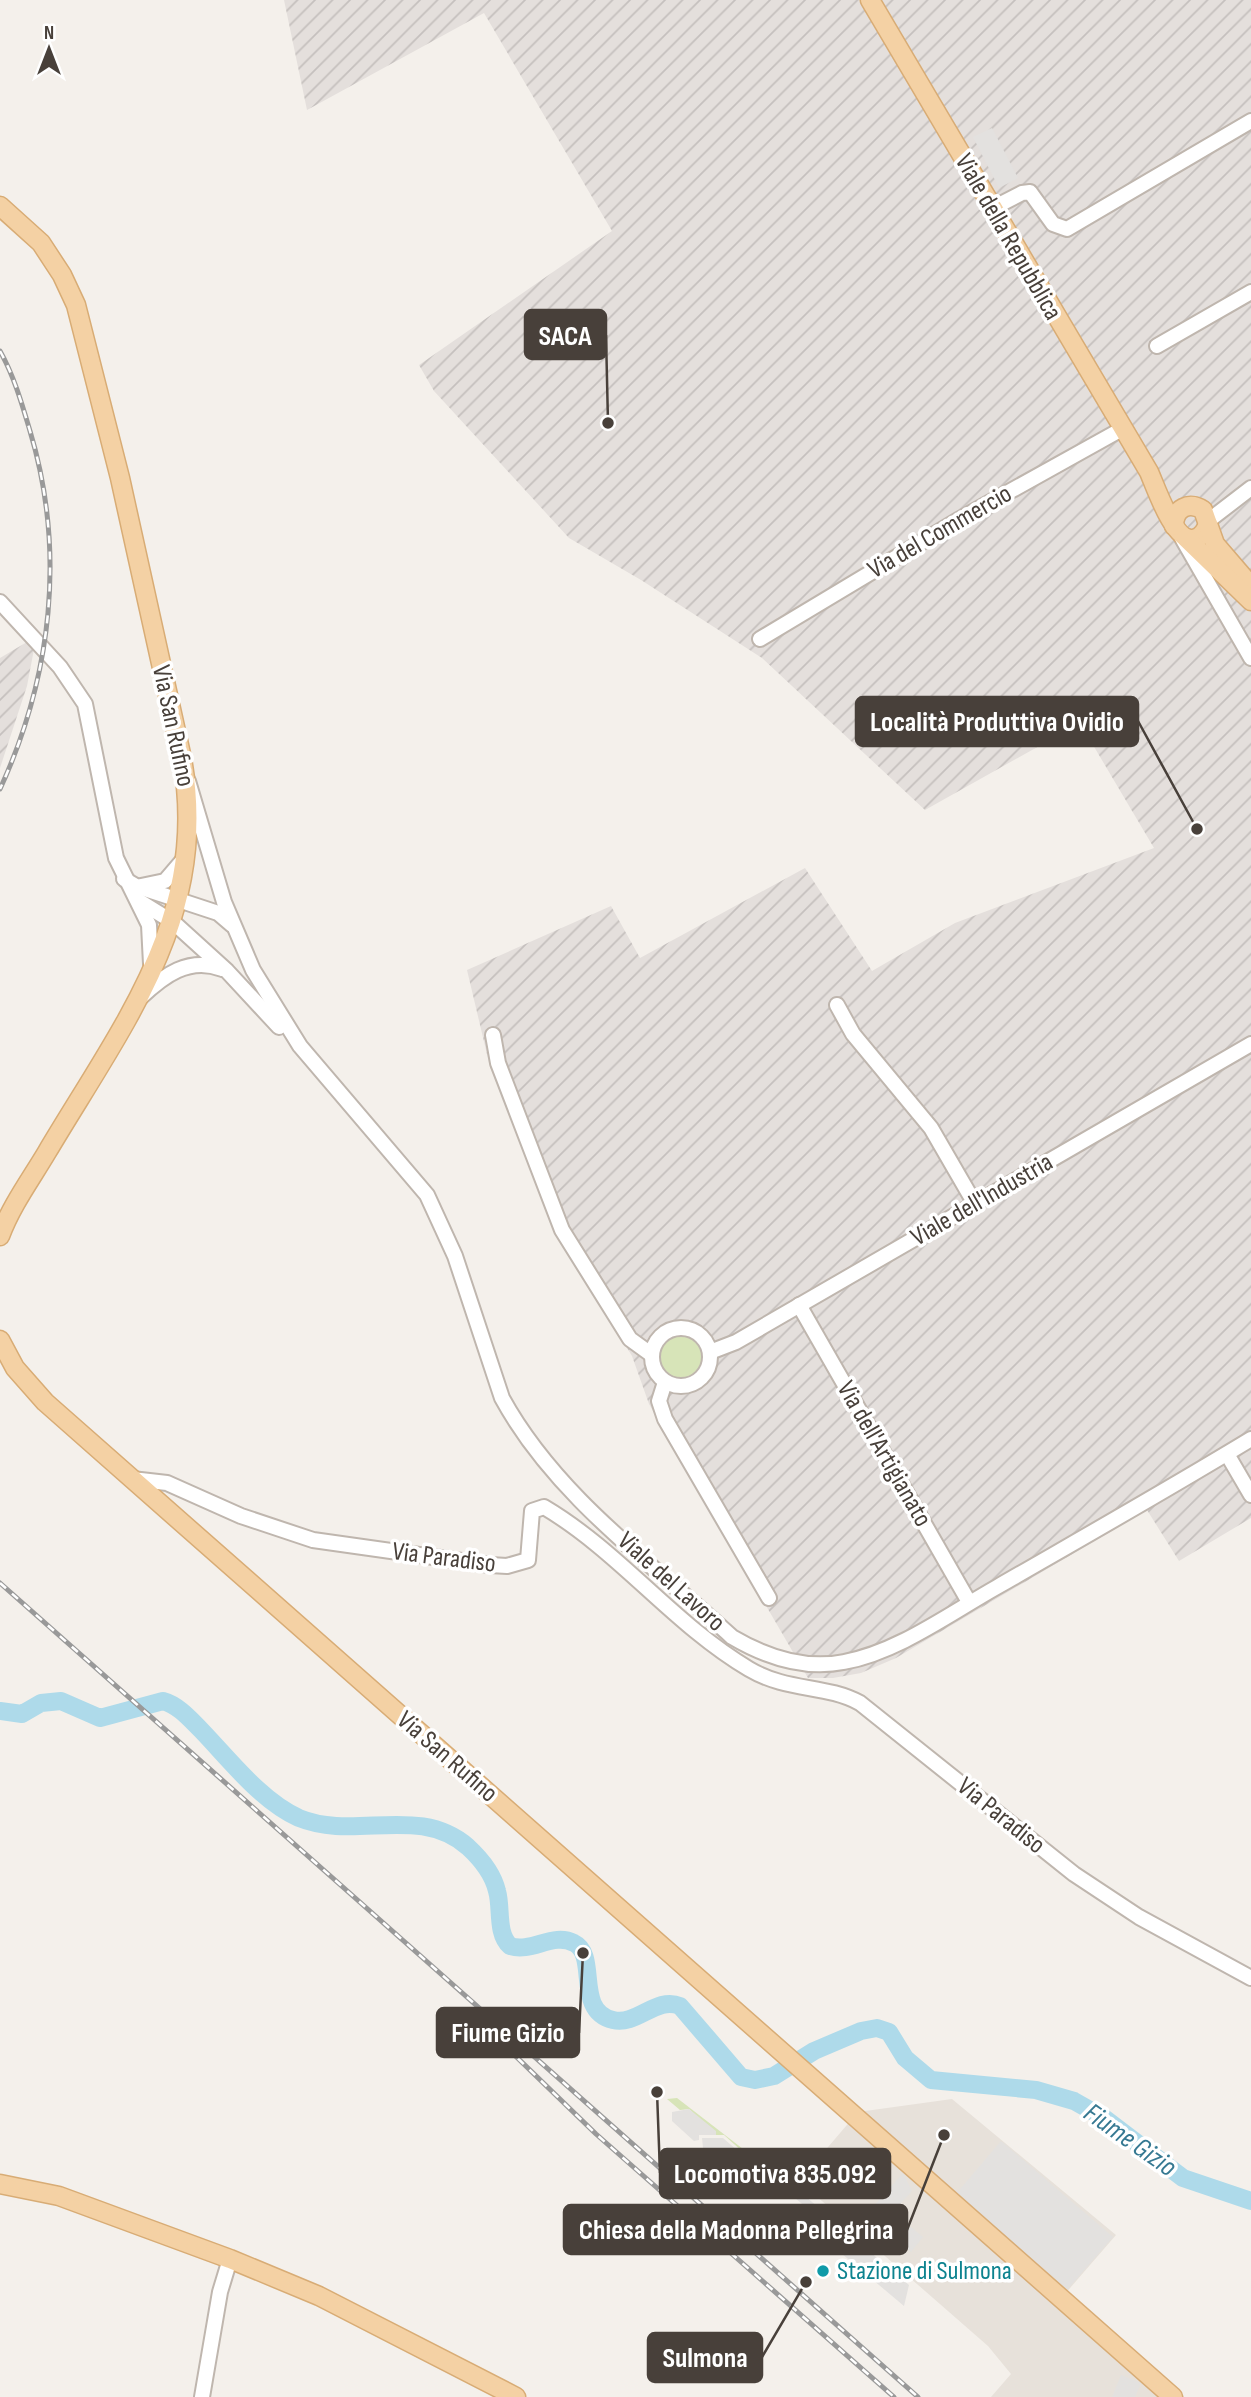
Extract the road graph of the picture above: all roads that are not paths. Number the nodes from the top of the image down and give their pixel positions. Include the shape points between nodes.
1 (870, 0) edge
2 (1251, 121) edge
3 (0, 206) edge
4 (991, 209) junction
5 (1251, 292) edge
6 (1157, 346) dead end
7 (1122, 429) junction
8 (1149, 472) junction
9 (1251, 488) edge
10 (1236, 496) junction
11 (1195, 506) junction
12 (1208, 523) junction
13 (1180, 534) junction
14 (1251, 586) edge
15 (1251, 601) edge
16 (0, 602) edge
17 (760, 639) dead end
18 (1251, 658) edge
19 (187, 779) junction
20 (187, 848) junction
21 (134, 890) junction
22 (179, 901) junction
23 (173, 922) junction
24 (234, 928) junction
25 (227, 971) junction
26 (150, 977) junction
27 (137, 1000) junction
28 (837, 1005) dead end
29 (493, 1035) dead end
30 (1251, 1044) edge
31 (300, 1046) junction
32 (975, 1203) junction
33 (0, 1236) edge
34 (799, 1305) junction
35 (0, 1339) edge
36 (710, 1352) junction
37 (652, 1354) junction
38 (665, 1382) junction
39 (1251, 1439) edge
40 (1227, 1454) junction
41 (132, 1479) junction
42 (1251, 1495) edge
43 (769, 1598) dead end
44 (969, 1602) junction
45 (759, 1653) junction
46 (749, 1668) junction
47 (1251, 1978) edge
48 (0, 2184) edge
49 (230, 2259) junction
50 (202, 2397) edge
51 (516, 2397) edge
52 (1173, 2397) edge

1 - 4 main road, Viale della Repubblica
2 - 4 street via 1067,229 1053,224 1030,192
3 - 19 main road, Via San Rufino via 41,243 76,305
4 - 7 main road, Viale della Repubblica
5 - 6 street
7 - 8 main road, Viale della Repubblica
7 - 17 street, Via del Commercio
8 - 11 main road, Viale della Repubblica
8 - 13 main road, Viale della Repubblica
9 - 10 street
10 - 11 street
10 - 12 street
11 - 12 main road via 1206,514
11 - 13 main road via 1178,510
12 - 13 main road via 1200,537
12 - 14 main road via 1221,554
13 - 15 main road
13 - 18 street, Viale della Repubblica
16 - 21 street via 60,667 85,704 116,858 123,878
19 - 20 main road, Via San Rufino
19 - 24 street, Viale del Lavoro
20 - 21 street via 165,881
20 - 22 main road, Via San Rufino
21 - 22 street
21 - 23 street, Viale del Lavoro via 145,906
21 - 26 street via 151,933
22 - 23 main road, Via San Rufino
22 - 24 street via 218,913
23 - 25 street, Viale del Lavoro
23 - 26 main road, Via San Rufino
24 - 31 street, Viale del Lavoro via 261,986
25 - 27 street via 209,965 176,970
25 - 31 street, Viale del Lavoro
26 - 27 main road, Via San Rufino
27 - 33 main road, Via San Rufino
28 - 32 street via 853,1034 931,1128
29 - 37 street via 498,1063 562,1230 630,1339
30 - 32 street, Viale dell'Industria
31 - 45 street, Viale del Lavoro via 427,1195 455,1256 502,1398 532,1446 579,1500 732,1637
32 - 34 street, Viale dell'Industria
34 - 36 street, Viale dell'Industria
34 - 44 street, Via dell'Artigianato
35 - 41 main road, Via San Rufino via 28,1384
36 - 37 street via 699,1334 680,1328 661,1336
36 - 38 street via 707,1371 698,1381 685,1386
37 - 38 street via 654,1367
38 - 43 street via 659,1401 665,1419
39 - 40 street, Viale del Lavoro
40 - 42 street
40 - 44 street, Viale del Lavoro
41 - 46 street, Via Paradiso via 167,1482 241,1516 313,1540 490,1565 528,1560 532,1511 544,1507 608,1550 696,1634
41 - 52 main road, Via San Rufino
44 - 45 street, Viale del Lavoro via 888,1648 842,1663 812,1664
45 - 46 street
46 - 47 street, Via Paradiso via 769,1680 843,1694 860,1703 1074,1874 1139,1917
48 - 49 main road via 59,2196
49 - 50 street
49 - 51 main road via 319,2296

